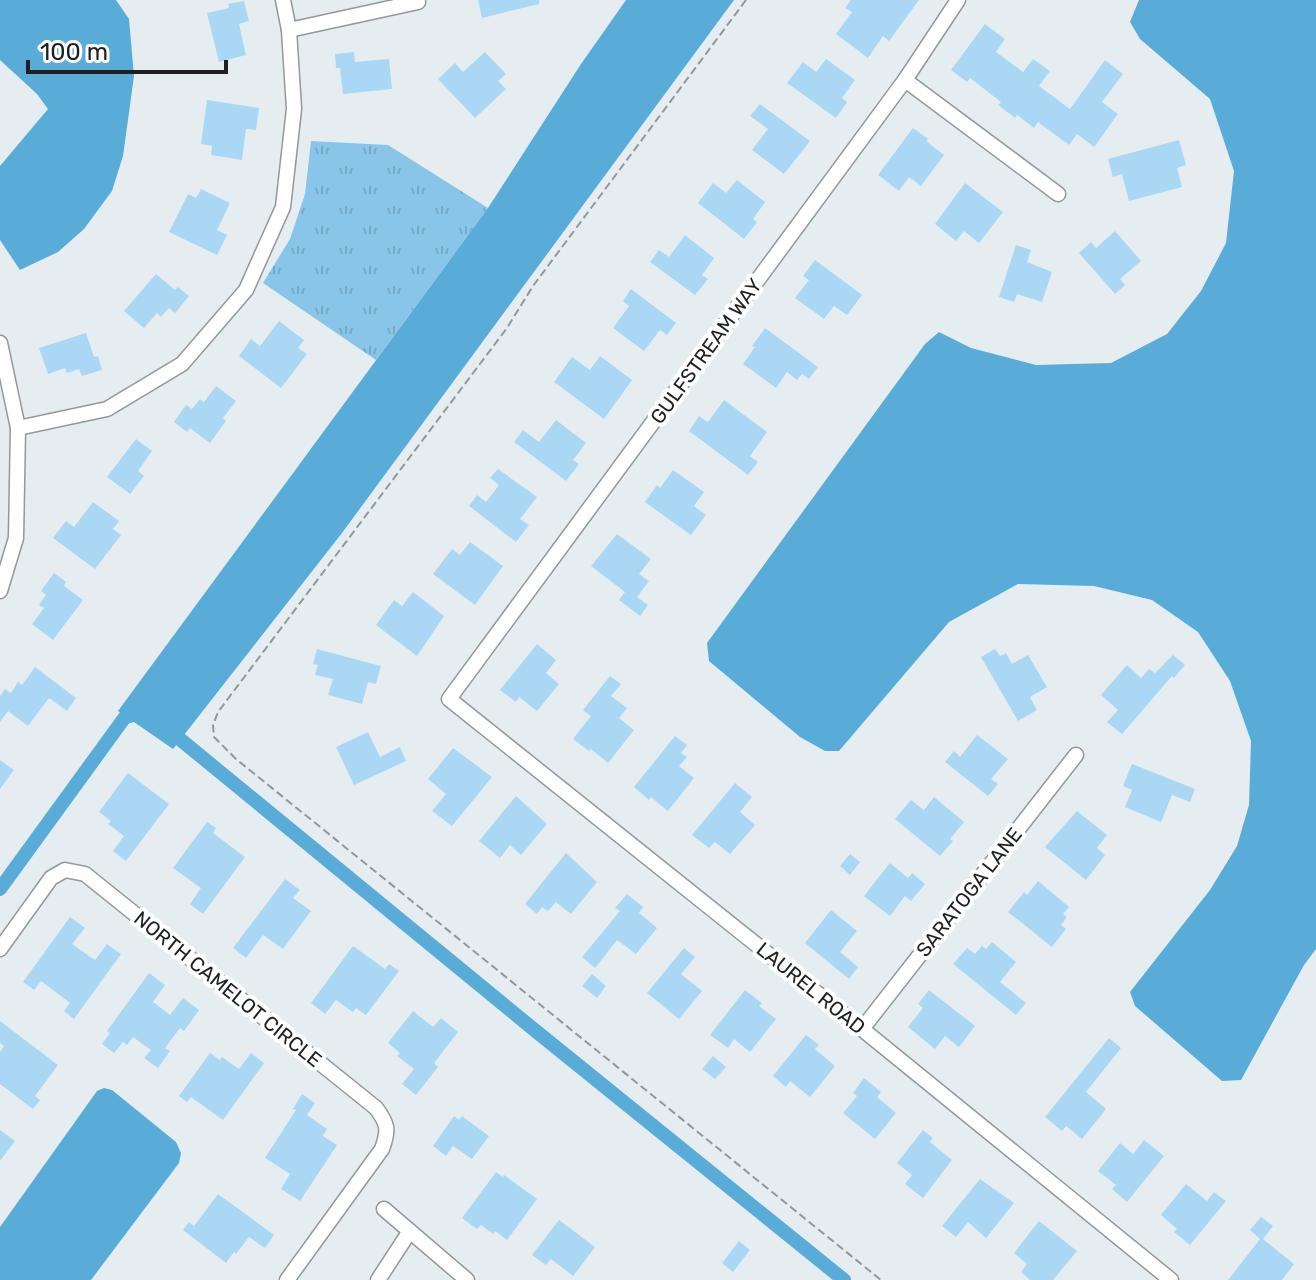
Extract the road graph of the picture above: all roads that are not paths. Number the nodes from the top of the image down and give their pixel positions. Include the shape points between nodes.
1 (283, 0) edge
2 (958, 0) edge
3 (418, 2) dead end
4 (289, 30) junction
5 (905, 80) junction
6 (1058, 194) dead end
7 (0, 343) edge
8 (18, 428) junction
9 (0, 591) edge
10 (449, 699) joint
11 (1076, 755) dead end
12 (0, 949) edge
13 (862, 1029) junction
14 (384, 1209) dead end
15 (410, 1231) junction
16 (287, 1280) edge
17 (378, 1280) edge
18 (467, 1280) edge
19 (1171, 1280) edge

1 - 4 street
2 - 5 street, GULFSTREAM WAY
3 - 4 street
4 - 8 street via 294,109 283,207 246,290 182,364 107,409
5 - 6 street
5 - 10 street, GULFSTREAM WAY
7 - 8 street
8 - 9 street via 16,538
10 - 13 street, LAUREL ROAD
11 - 13 street, SARATOGA LANE
12 - 16 street, NORTH CAMELOT CIRCLE via 51,878 65,870 85,874 376,1108 388,1134 382,1149
13 - 19 street, LAUREL ROAD
14 - 15 street
15 - 17 street
15 - 18 street

